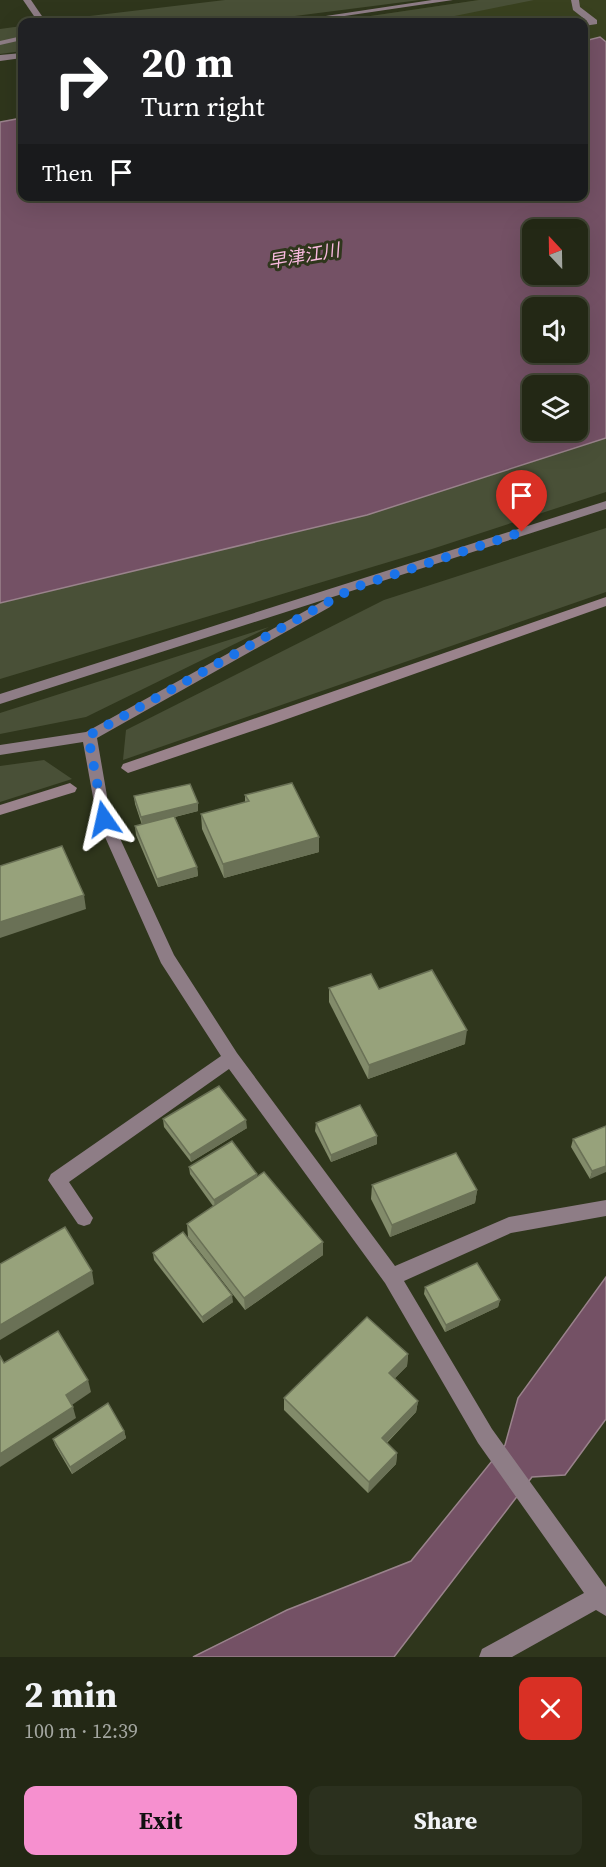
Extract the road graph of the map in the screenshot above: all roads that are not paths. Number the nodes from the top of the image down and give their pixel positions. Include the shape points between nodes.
1 (27, 0) edge
2 (449, 0) edge
3 (575, 0) edge
4 (39, 18) edge
5 (319, 18) edge
6 (588, 23) edge
7 (18, 39) edge
8 (0, 43) edge
9 (18, 56) edge
10 (0, 58) edge
11 (606, 505) edge
12 (353, 588) junction
13 (0, 699) edge
14 (88, 736) junction
15 (0, 750) edge
16 (231, 1058) junction
17 (606, 1208) edge
18 (84, 1218) dead end
19 (392, 1277) junction
20 (603, 1601) edge
21 (490, 1657) edge

1 - 4 street
2 - 5 street
3 - 6 street via 576,8 594,22
7 - 8 street
9 - 10 street
11 - 12 street
12 - 13 street
12 - 14 street
14 - 15 street
14 - 16 street via 104,819 167,958
16 - 18 street via 57,1180
16 - 19 street
17 - 19 street via 509,1225
19 - 20 street via 485,1436
20 - 21 street

